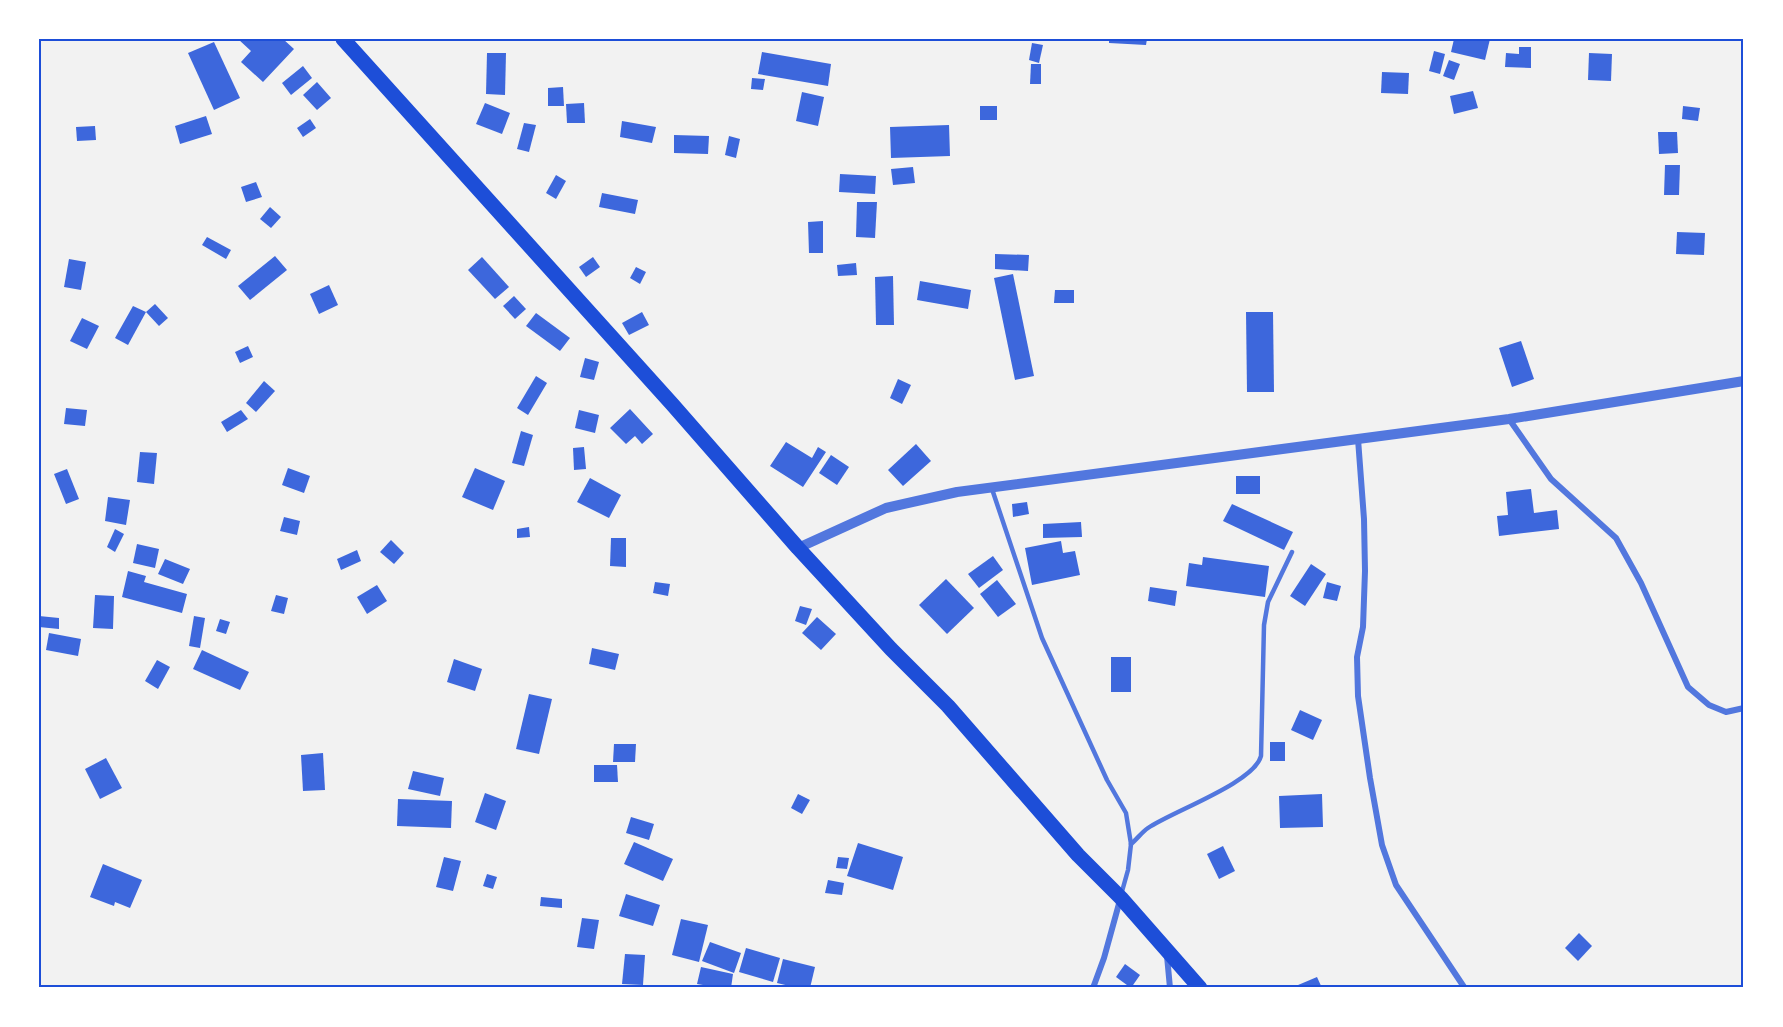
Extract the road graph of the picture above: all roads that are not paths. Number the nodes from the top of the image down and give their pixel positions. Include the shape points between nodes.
1 (344, 39) edge
2 (1744, 381) edge
3 (1509, 419) junction
4 (1358, 439) junction
5 (991, 487) junction
6 (798, 548) junction
7 (1292, 552) dead end
8 (1744, 708) edge
9 (1131, 844) junction
10 (1120, 898) junction
11 (1167, 951) junction
12 (1464, 987) edge
13 (1093, 988) edge
14 (1170, 988) edge
15 (1200, 988) edge

1 - 6 main road
2 - 3 street
3 - 4 street
3 - 8 street via 1551,479 1616,538 1688,687 1709,705 1726,712
4 - 5 street
4 - 12 street via 1365,571 1363,627 1357,657 1358,696 1382,845 1396,885
5 - 6 street via 886,508
5 - 9 lane via 1041,638 1126,813
6 - 10 main road via 948,706
7 - 9 lane via 1268,602 1264,625 1259,762 1232,784 1147,829
9 - 10 lane
10 - 11 main road
10 - 13 street
11 - 14 street
11 - 15 main road

